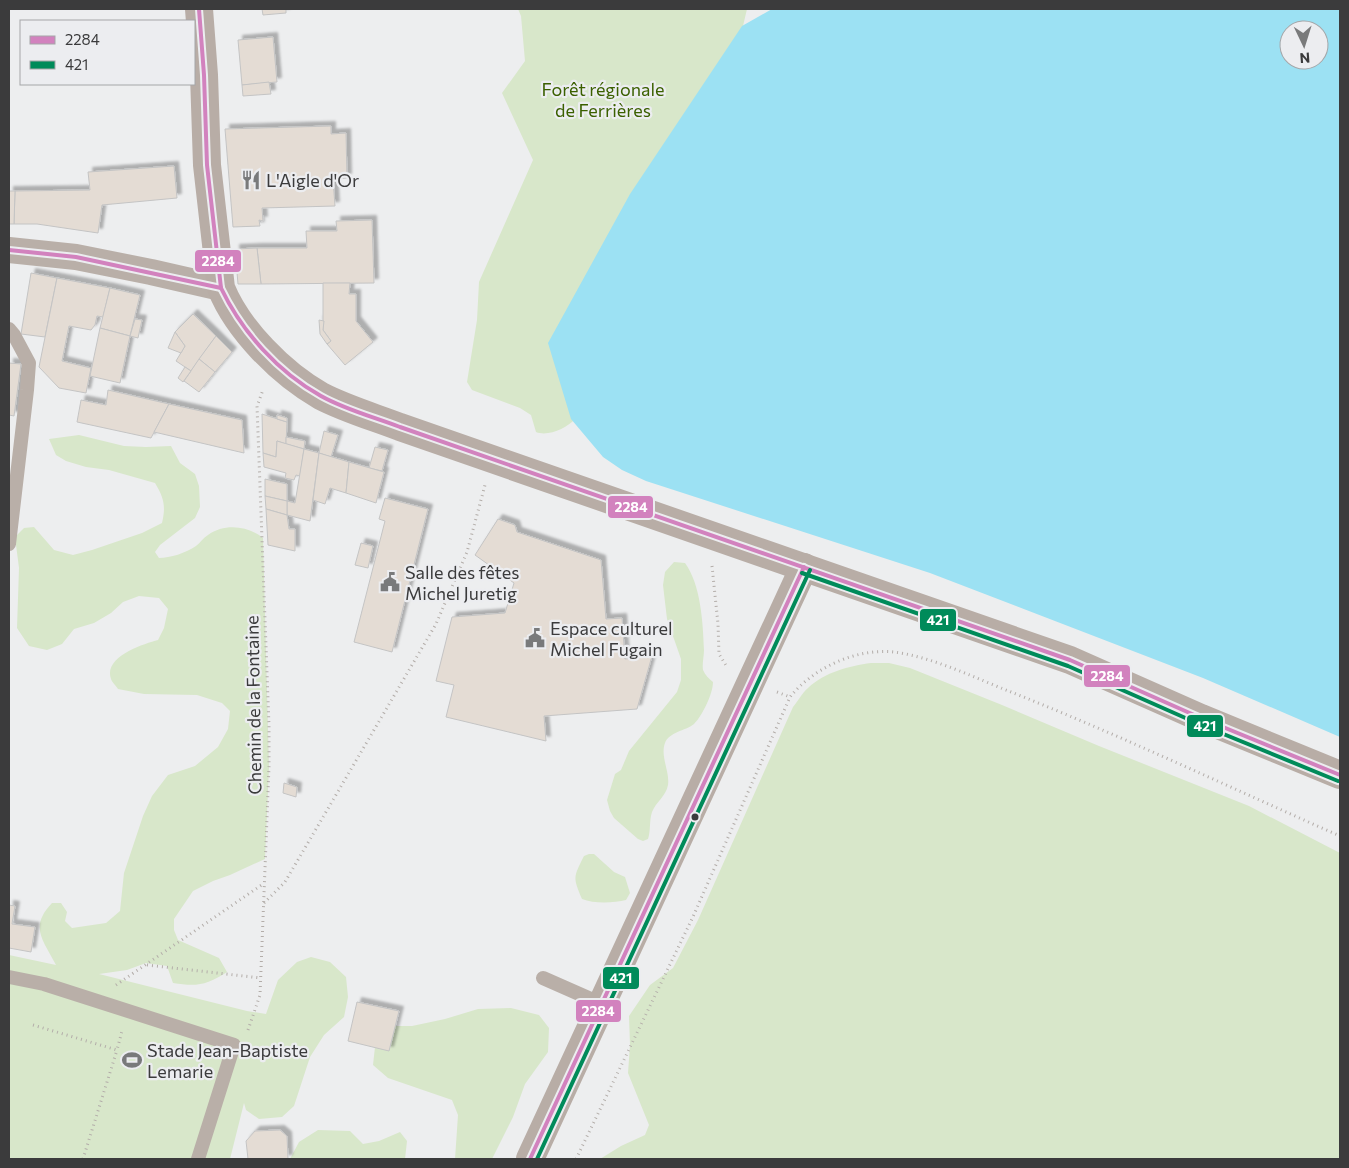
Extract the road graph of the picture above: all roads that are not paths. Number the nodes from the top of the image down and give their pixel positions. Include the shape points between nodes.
1 (199, 9) edge
2 (9, 250) edge
3 (221, 288) junction
4 (9, 329) edge
5 (9, 544) edge
6 (804, 567) junction
7 (1340, 775) edge
8 (9, 976) edge
9 (543, 978) dead end
10 (602, 1004) junction
11 (198, 1159) edge
12 (530, 1159) edge

1 - 3 street via 208,165
2 - 3 street via 76,257
3 - 6 street via 227,303 251,336 275,361 321,396
4 - 5 lane via 29,363
6 - 7 street via 1070,660
6 - 10 street
8 - 11 lane via 44,984 234,1045
9 - 10 lane
10 - 12 street

